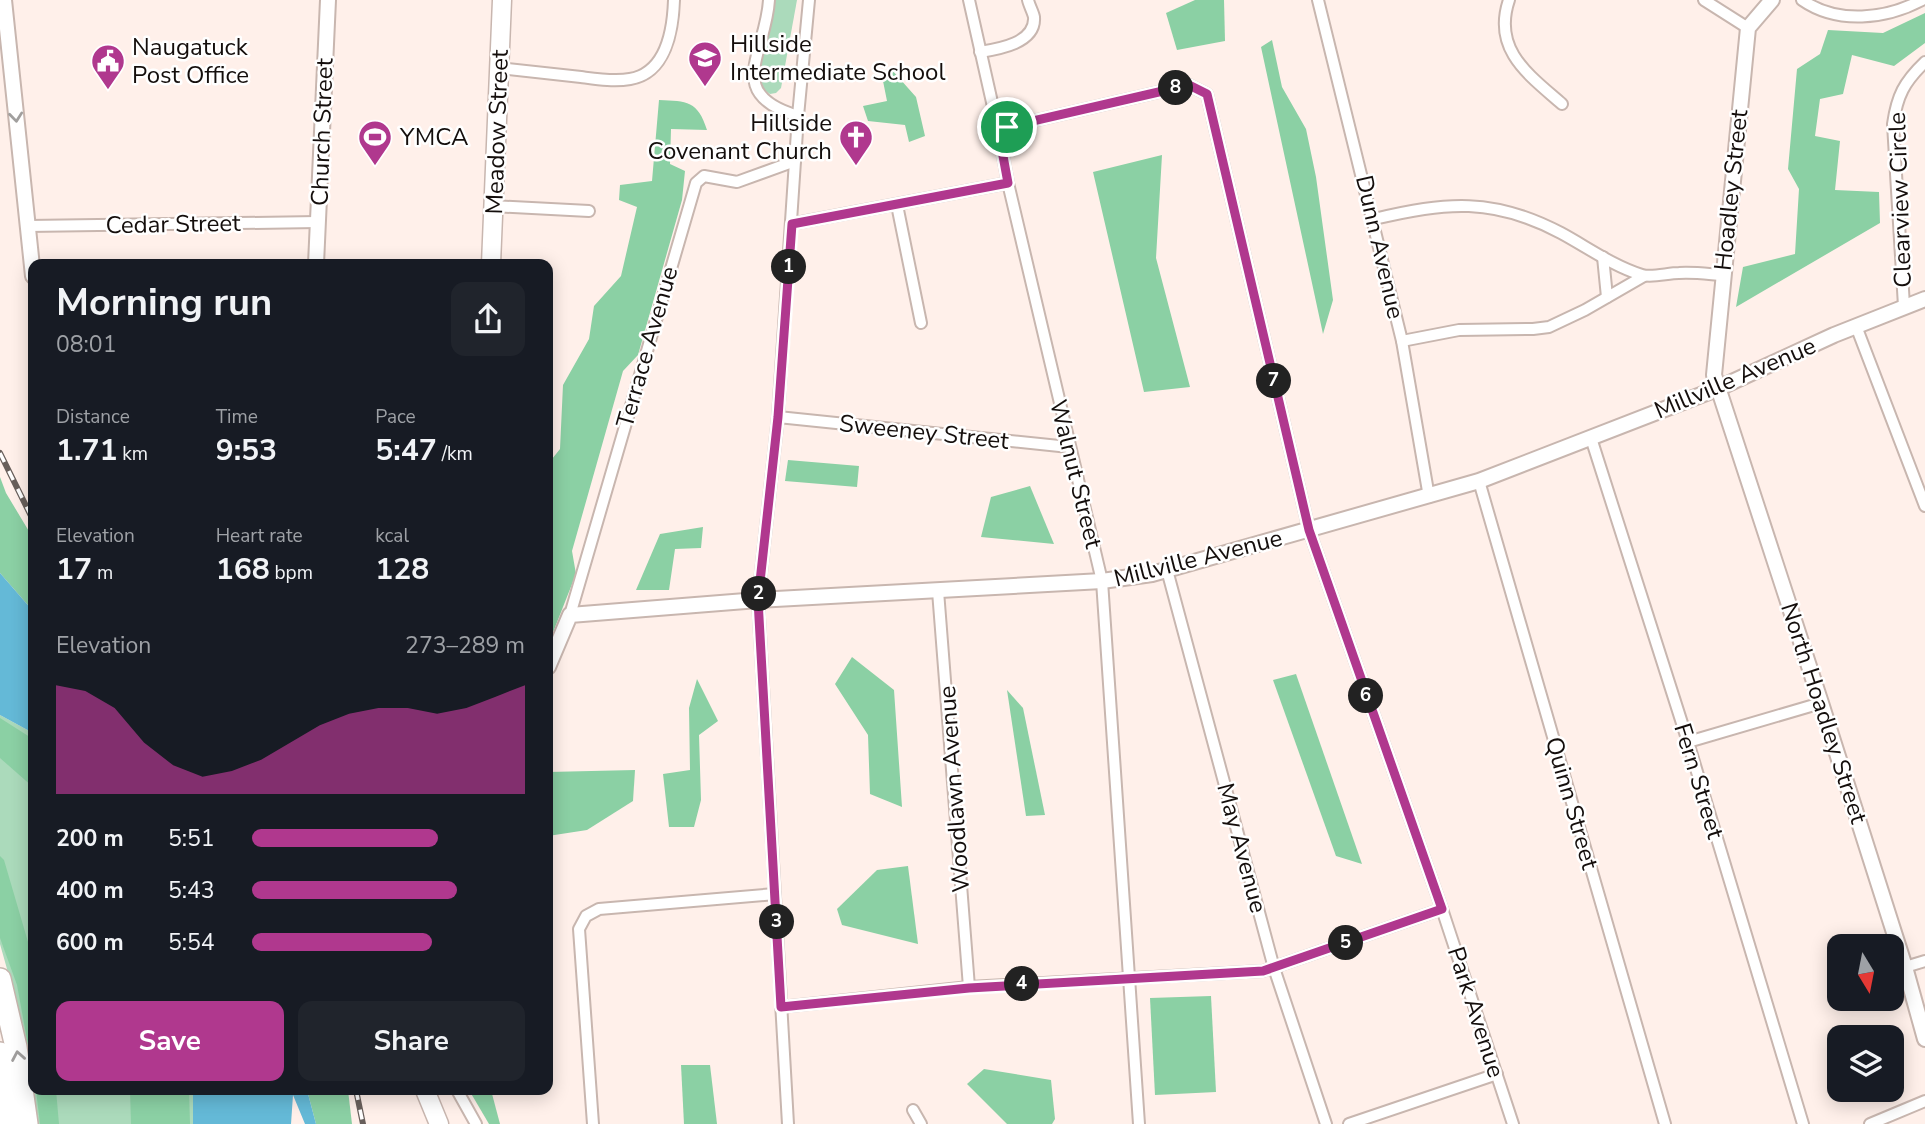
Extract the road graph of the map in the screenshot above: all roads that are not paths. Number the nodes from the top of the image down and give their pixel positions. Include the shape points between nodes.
1 (4, 0) edge
2 (328, 0) edge
3 (502, 0) edge
4 (674, 0) edge
5 (769, 0) edge
6 (809, 0) edge
7 (969, 0) edge
8 (1028, 0) edge
9 (1318, 0) edge
10 (1509, 0) edge
11 (1704, 0) edge
12 (1772, 0) edge
13 (1802, 0) edge
14 (1922, 0) edge
15 (1748, 28) junction
16 (980, 52) junction
17 (1925, 62) edge
18 (499, 68) junction
19 (1562, 104) dead end
20 (798, 116) junction
21 (998, 129) junction
22 (795, 162) junction
23 (1008, 183) junction
24 (897, 205) junction
25 (493, 206) junction
26 (589, 211) dead end
27 (1374, 219) junction
28 (318, 222) junction
29 (792, 224) junction
30 (28, 226) junction
31 (1603, 257) junction
32 (31, 259) edge
33 (316, 259) edge
34 (491, 259) edge
35 (1722, 275) junction
36 (1644, 276) junction
37 (1606, 297) junction
38 (1925, 299) edge
39 (1903, 306) junction
40 (920, 323) dead end
41 (1856, 326) junction
42 (1402, 341) junction
43 (1719, 388) junction
44 (778, 417) junction
45 (1591, 439) junction
46 (1069, 447) junction
47 (1479, 481) junction
48 (1429, 497) junction
49 (1925, 506) edge
50 (1309, 530) junction
51 (1167, 570) junction
52 (1102, 581) junction
53 (939, 591) junction
54 (758, 600) junction
55 (570, 615) junction
56 (553, 655) edge
57 (1821, 703) junction
58 (1688, 741) junction
59 (775, 894) junction
60 (1442, 909) junction
61 (1888, 934) edge
62 (1925, 961) edge
63 (1904, 967) edge
64 (1274, 968) junction
65 (1129, 977) junction
66 (0, 979) edge
67 (1904, 985) edge
68 (969, 988) junction
69 (781, 1007) junction
70 (1925, 1039) edge
71 (0, 1054) edge
72 (1497, 1074) junction
73 (427, 1095) edge
74 (460, 1095) edge
75 (1925, 1101) edge
76 (913, 1110) dead end
77 (10, 1124) edge
78 (27, 1124) edge
79 (439, 1124) edge
80 (476, 1124) edge
81 (593, 1124) edge
82 (788, 1124) edge
83 (921, 1124) edge
84 (1139, 1124) edge
85 (1325, 1124) edge
86 (1349, 1124) edge
87 (1513, 1124) edge
88 (1665, 1124) edge
89 (1802, 1124) edge
90 (1870, 1124) edge

1 -> 30 street
2 - 28 street, Church Street
3 - 18 main road, Meadow Street
4 - 18 street via 666,50 648,71 633,79
5 - 20 street via 754,86 778,110
6 - 20 street
7 - 16 street, Walnut Street
8 - 16 street via 1034,16 1027,35 1018,42
9 - 27 street, Dunn Avenue
10 - 19 street via 1504,20 1512,53 1525,72
11 - 15 street
12 - 15 street
13 - 14 street via 1841,15 1875,17 1902,11
15 - 35 street, Hoadley Street
16 - 21 street, Walnut Street
17 - 39 street, Clearview Circle via 1909,77 1896,101 1893,124
18 - 25 main road, Meadow Street
20 - 22 street
21 - 23 street, Walnut Street
21 - 50 street, Park Avenue via 1189,85 1207,94
22 - 29 street
22 - 55 street, Terrace Avenue via 737,182 704,176 696,183
23 - 24 street
23 - 46 street, Walnut Street
24 - 29 street
24 - 40 street
25 - 26 street
25 - 34 main road, Meadow Street
27 - 31 street via 1432,207 1506,210
27 - 42 street, Dunn Avenue
28 - 30 street, Cedar Street
28 - 33 street, Church Street
29 - 44 street
30 - 32 street
31 - 36 street
31 - 37 street
35 - 36 street
35 - 43 street, Hoadley Street via 1714,375
36 - 37 street
37 - 42 street via 1549,327 1459,330
38 - 39 street, Millville Avenue
39 - 41 street, Millville Avenue
41 - 43 street, Millville Avenue
41 - 49 street
42 - 48 street, Dunn Avenue
43 - 45 street, Millville Avenue
43 - 57 street, North Hoadley Street
44 - 46 street, Sweeney Street
44 - 54 street
45 - 47 street, Millville Avenue
45 - 58 street, Fern Street
46 - 52 street, Walnut Street
47 - 48 street, Millville Avenue
47 - 88 street, Quinn Street
48 - 50 street, Millville Avenue
50 - 51 street, Millville Avenue
50 - 60 street, Park Avenue
51 - 52 street, Millville Avenue
51 - 64 street, May Avenue
52 - 53 street, Millville Avenue
52 - 65 street, Walnut Street
53 - 54 street, Millville Avenue
53 - 68 street, Woodlawn Avenue
54 - 55 street, Millville Avenue
54 - 59 street
55 - 56 street
57 - 58 street
57 - 61 street, North Hoadley Street
58 - 89 street, Fern Street
59 - 69 street
59 - 81 street via 599,909 586,916 579,929
60 - 64 street
60 - 72 street, Park Avenue
62 - 63 street
64 - 65 street
64 - 85 street, May Avenue
65 - 68 street
65 - 84 street, Walnut Street
78 -> 66 highway
67 - 70 street, North Hoadley Street
68 - 69 street
69 - 82 street
71 - 77 highway
72 - 86 street
72 - 87 street, Park Avenue
73 - 79 main road
74 - 80 street
75 - 90 street
76 - 83 street

